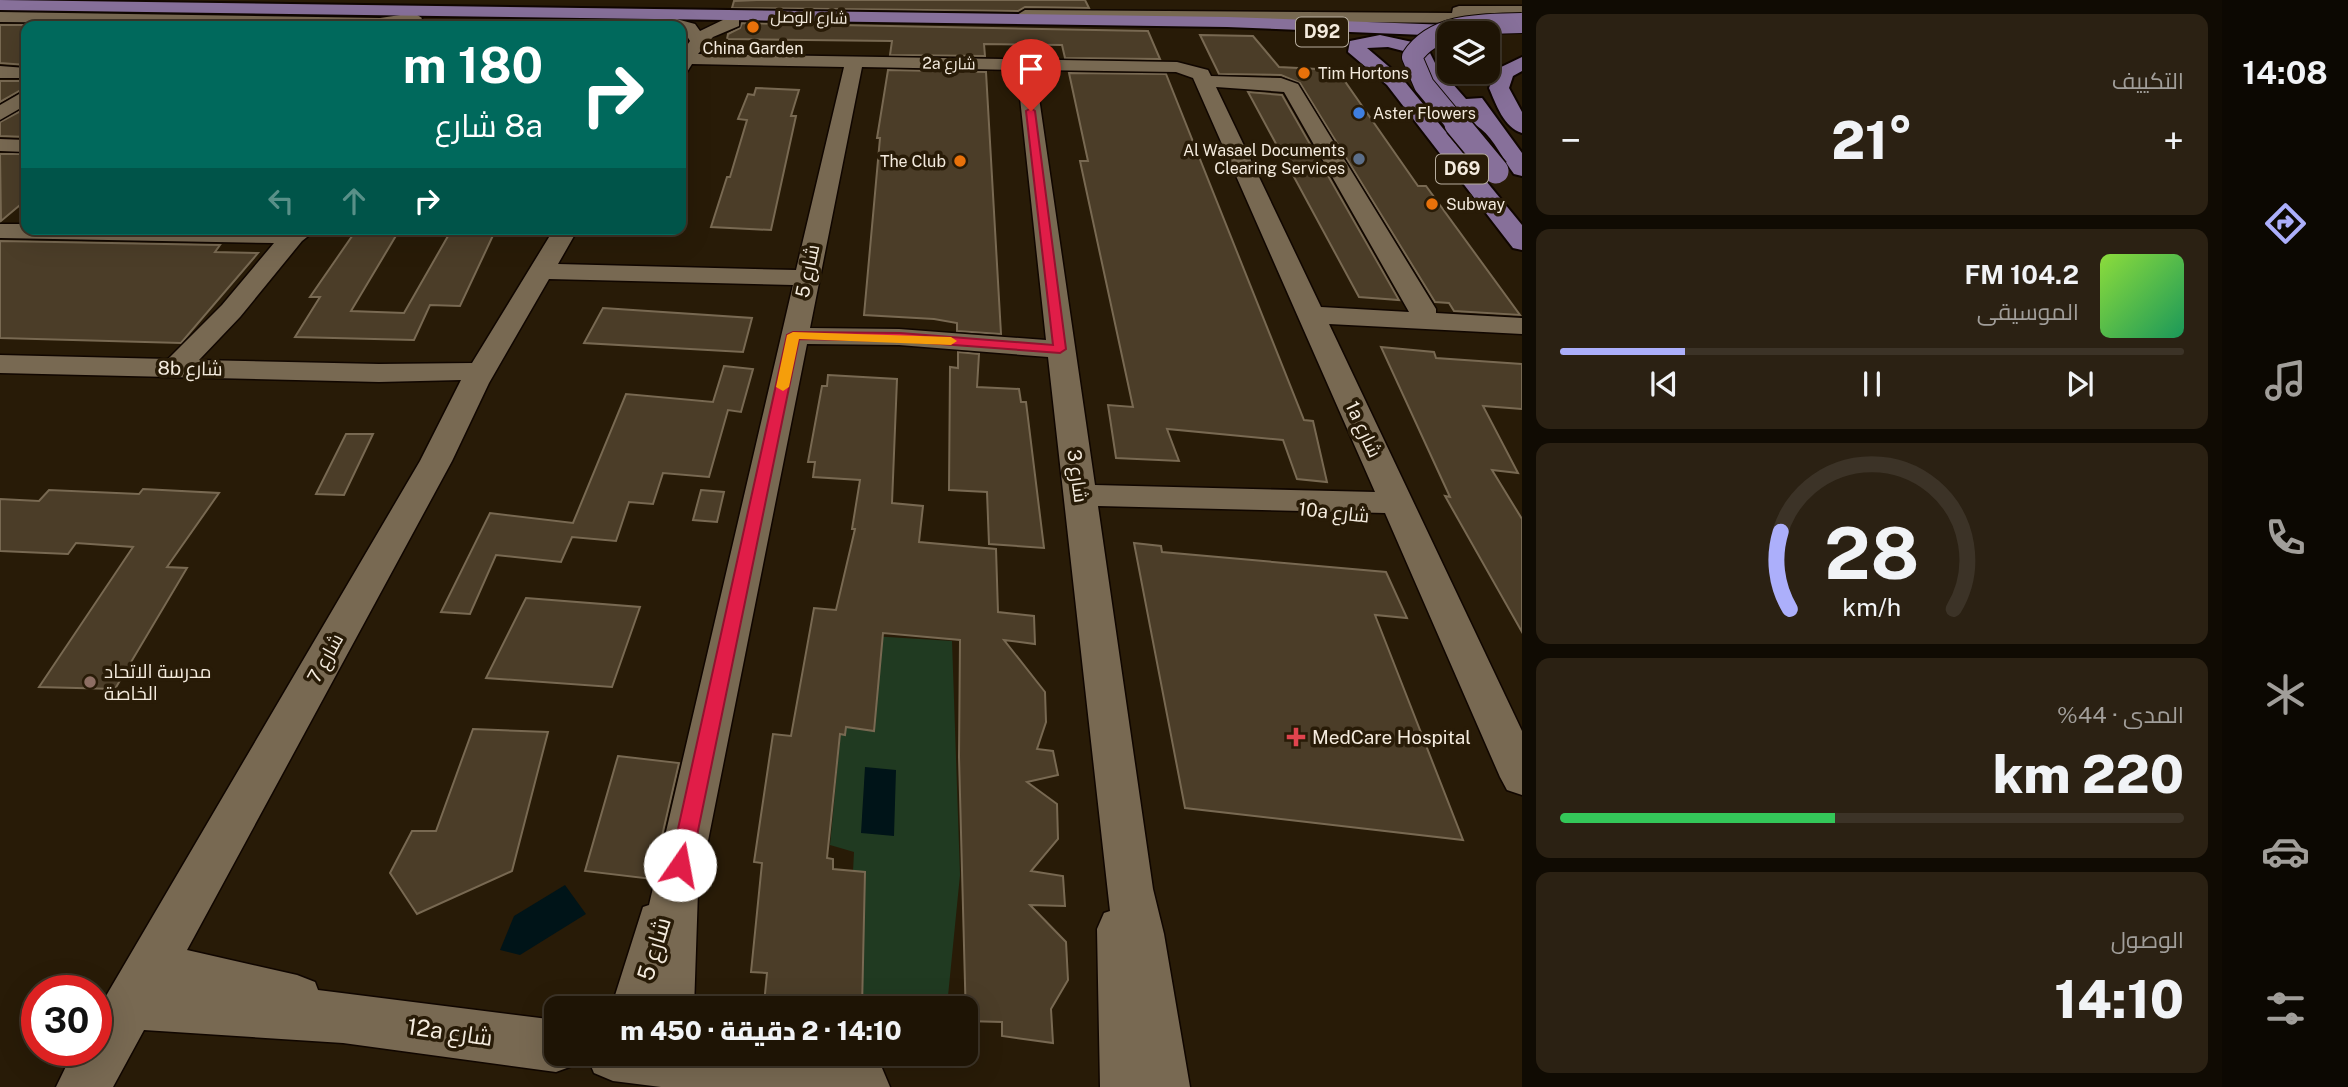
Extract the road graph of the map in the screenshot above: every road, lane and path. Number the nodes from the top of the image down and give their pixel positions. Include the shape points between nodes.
1 (63, 0) edge
2 (1305, 0) edge
3 (1448, 0) edge
4 (1128, 2) edge
5 (0, 5) edge
6 (168, 8) junction
7 (1337, 9) junction
8 (1464, 11) junction
9 (1522, 11) edge
10 (0, 15) edge
11 (1110, 15) junction
12 (1157, 15) junction
13 (1223, 15) junction
14 (414, 18) junction
15 (875, 18) junction
16 (1482, 18) junction
17 (665, 20) junction
18 (101, 21) edge
19 (400, 21) edge
20 (668, 21) edge
21 (1522, 21) edge
22 (733, 22) junction
23 (1198, 22) junction
24 (686, 27) edge
25 (1437, 36) edge
26 (697, 39) junction
27 (1500, 39) edge
28 (1519, 40) edge
29 (1315, 47) dead end
30 (1340, 56) dead end
31 (686, 59) edge
32 (854, 62) junction
33 (686, 63) edge
34 (1522, 63) edge
35 (1025, 64) junction
36 (0, 70) edge
37 (21, 70) edge
38 (1206, 81) junction
39 (1465, 84) edge
40 (1403, 95) junction
41 (21, 99) edge
42 (0, 114) edge
43 (1487, 124) junction
44 (1522, 126) edge
45 (0, 135) edge
46 (21, 135) edge
47 (0, 145) edge
48 (21, 146) edge
49 (1518, 180) edge
50 (0, 232) edge
51 (21, 232) edge
52 (293, 235) edge
53 (563, 235) edge
54 (1522, 242) edge
55 (545, 267) junction
56 (804, 282) junction
57 (1309, 310) junction
58 (1412, 319) junction
59 (1522, 326) edge
60 (795, 330) junction
61 (497, 345) junction
62 (1060, 349) junction
63 (0, 364) edge
64 (186, 368) junction
65 (456, 384) junction
66 (1080, 487) junction
67 (1402, 511) junction
68 (1522, 777) edge
69 (1129, 888) junction
70 (674, 891) junction
71 (141, 985) junction
72 (646, 996) edge
73 (669, 996) edge
74 (544, 1044) edge
75 (745, 1066) edge
76 (83, 1087) edge
77 (863, 1087) edge
78 (1127, 1087) edge
79 (1163, 1087) edge

1 - 6 street, شارع الوصل via 155,2
2 - 7 street
3 - 8 street
4 - 11 street
4 - 12 street
4 - 13 street
5 - 6 main road, شارع الوصل / D92
6 - 15 main road, شارع الوصل / D92
7 - 8 street
7 - 13 street
8 - 9 street
10 - 14 main road, شارع الوصل / D92
10 - 18 street, شارع الوصل
11 - 12 street
11 - 15 street
12 - 23 street
13 - 15 main road, شارع الوصل / D92
13 - 16 main road
13 - 23 street
13 - 28 main road, شارع الوصل / D92
14 - 17 main road, شارع الوصل / D92
14 - 19 street, شارع الوصل
16 - 21 main road
16 - 23 street
17 - 20 street
17 - 22 main road, شارع الوصل / D92
21 - 49 main road, bridge via 1445,32 1422,43 1412,57 1424,85 1496,171
22 - 23 main road, شارع الوصل / D92
22 - 26 street
23 - 25 main road, شارع الوصل / D92
23 - 29 main road
24 - 26 street
26 - 31 street
27 - 28 main road, شارع الوصل / D92
30 - 40 main road
32 - 33 street, 2a شارع
32 - 35 street, 2a شارع
32 - 56 street, شارع 5
34 - 44 main road via 1504,73 1499,88
35 - 38 street, 2a شارع via 1177,67 1197,71
35 - 62 street, شارع 3
36 - 37 street
38 - 57 street, 1a شارع
38 - 58 street via 1291,88 1423,309
39 - 43 main road
40 - 43 main road via 1389,75 1358,52 1357,45 1390,41 1419,49 1427,67 1458,104
40 - 54 main road, D69
41 - 42 street
43 - 49 main road, D69
45 - 46 street
47 - 48 street
50 - 51 street
52 - 64 street
53 - 55 street, شارع 7
55 - 56 street
55 - 61 street, شارع 7
56 - 60 street, شارع 5
57 - 58 street
57 - 67 street, 1a شارع
58 - 59 street
60 - 62 street
60 - 70 street, شارع 5
61 - 65 street
61 - 65 street, شارع 7
62 - 66 street, شارع 3
63 - 64 street, 8b شارع
64 - 65 street, 8b شارع via 379,373
65 - 71 street, شارع 7 via 436,461
66 - 67 street, 10a شارع via 1301,509
66 - 69 street, شارع 3
67 - 68 street, 1a شارع
69 - 78 street, شارع 3 via 1120,942
69 - 79 street, شارع 3
70 - 72 street, شارع 5 via 655,935
70 - 73 street, شارع 5
71 - 74 street, 12a شارع
71 - 76 street, شارع 7
75 - 77 street

